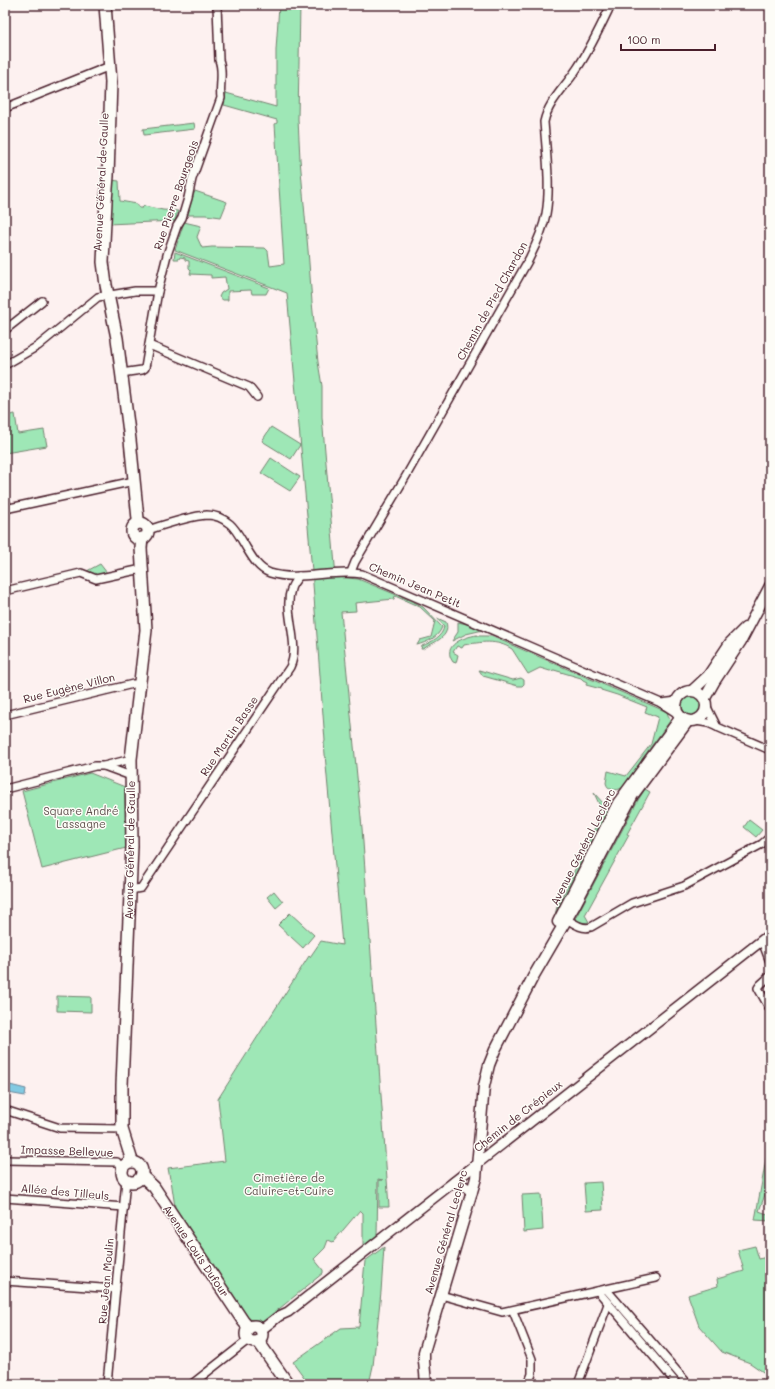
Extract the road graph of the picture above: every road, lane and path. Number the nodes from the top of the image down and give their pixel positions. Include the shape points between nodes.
1 (99, 5) edge
2 (105, 5) edge
3 (217, 5) edge
4 (611, 5) edge
5 (107, 67) junction
6 (5, 108) edge
7 (158, 291) junction
8 (105, 296) junction
9 (42, 301) dead end
10 (5, 330) edge
11 (149, 345) junction
12 (5, 365) edge
13 (121, 373) junction
14 (257, 397) dead end
15 (134, 481) junction
16 (5, 500) edge
17 (7, 509) edge
18 (143, 531) junction
19 (142, 569) junction
20 (351, 572) junction
21 (299, 576) junction
22 (770, 586) edge
23 (5, 591) edge
24 (753, 619) junction
25 (139, 684) junction
26 (693, 690) junction
27 (677, 701) junction
28 (661, 703) junction
29 (706, 703) junction
30 (5, 715) edge
31 (686, 718) junction
32 (717, 727) junction
33 (770, 750) edge
34 (131, 759) junction
35 (104, 766) junction
36 (131, 776) junction
37 (5, 789) edge
38 (770, 837) edge
39 (130, 890) junction
40 (564, 918) junction
41 (770, 934) edge
42 (762, 941) junction
43 (770, 962) edge
44 (770, 976) edge
45 (770, 1010) edge
46 (5, 1110) edge
47 (122, 1129) junction
48 (7, 1160) edge
49 (132, 1161) junction
50 (477, 1164) junction
51 (122, 1168) junction
52 (142, 1176) junction
53 (126, 1180) junction
54 (454, 1182) junction
55 (472, 1193) junction
56 (5, 1198) edge
57 (124, 1207) junction
58 (656, 1278) dead end
59 (5, 1281) edge
60 (116, 1289) junction
61 (606, 1289) junction
62 (598, 1291) junction
63 (441, 1295) junction
64 (608, 1304) junction
65 (513, 1310) junction
66 (249, 1328) junction
67 (261, 1330) junction
68 (253, 1341) junction
69 (770, 1381) edge
70 (107, 1384) edge
71 (192, 1384) edge
72 (288, 1384) edge
73 (426, 1384) edge
74 (528, 1384) edge
75 (578, 1384) edge
76 (678, 1384) edge
77 (688, 1384) edge
78 (764, 1384) edge

1 - 5 main road, Avenue Général de Gaulle
2 - 5 main road, Avenue Général de Gaulle
3 - 7 street, Rue Pierre Bourgeois via 219,60 222,66 221,98 192,179 182,218 167,255
4 - 20 street, Chemin de Pied Chardon via 591,47 545,116 548,200 546,215 529,260 354,562
5 - 6 street
5 - 8 main road, Avenue Général de Gaulle via 110,130 103,258
7 - 8 street via 135,291
7 - 11 street, Rue Pierre Bourgeois
8 - 12 street via 95,299 38,346
8 - 13 main road, Avenue Général de Gaulle
9 - 10 street
11 - 13 street, Rue Pierre Bourgeois via 144,369
11 - 14 street via 249,387
13 - 15 main road, Avenue Général de Gaulle
15 - 17 street
15 - 18 main road, Avenue Général de Gaulle via 138,519
16 - 17 street
18 - 19 main road, Avenue Général de Gaulle
18 - 21 street, Chemin Jean Petit via 197,517 216,517 234,529 264,570 280,575
19 - 23 street via 96,579 81,573
19 - 25 main road, Avenue Général de Gaulle via 146,630
20 - 21 street, Chemin Jean Petit
20 - 28 street, Chemin Jean Petit via 410,594
21 - 39 street, Rue Martin Basse via 290,592 294,655 290,667 154,871 141,888
22 - 24 main road
24 - 26 main road via 730,643 708,676
24 - 29 main road via 738,648 714,682
25 - 30 street, Rue Eugène Villon
25 - 34 main road, Avenue Général de Gaulle
26 - 27 main road via 683,693
26 - 29 main road via 702,694
27 - 28 street
27 - 31 main road via 676,705
28 - 31 street, Chemin Jean Petit
29 - 31 main road via 703,716
29 - 32 street
31 - 32 street, Chemin Jean Petit
31 - 40 main road, Avenue Général Leclerc via 633,795
32 - 33 street, Chemin Jean Petit
34 - 35 street
34 - 36 main road, Avenue Général de Gaulle
35 - 36 street
35 - 37 street via 95,766
36 - 39 main road, Avenue Général de Gaulle
38 - 40 street via 697,880 632,903 586,928
39 - 47 main road, Avenue Général de Gaulle
40 - 50 main road, Avenue Général Leclerc via 500,1037 489,1065 482,1102
41 - 42 street, Chemin de Crépieux
42 - 43 street
42 - 50 street, Chemin de Crépieux
44 - 45 street via 758,988
46 - 47 street via 60,1128
47 - 49 main road, Avenue Général de Gaulle
48 - 51 street, Impasse Bellevue via 117,1162
49 - 51 main road
49 - 52 main road via 141,1166
50 - 54 street, Chemin de Crépieux
50 - 55 main road, Avenue Général Leclerc
51 - 53 main road via 122,1175
52 - 53 main road via 135,1182
52 - 66 main road, Avenue Louis Dufour via 154,1187
53 - 57 street, Rue Jean Moulin
54 - 55 street via 464,1185
54 - 67 street, Chemin de Crépieux via 288,1312
55 - 63 main road, Avenue Général Leclerc
56 - 57 street, Allée des Tilleuls
57 - 60 street, Rue Jean Moulin
58 - 61 street
59 - 60 street
60 - 70 street, Rue Jean Moulin
61 - 62 street
61 - 77 street
62 - 64 street
62 - 65 street
63 - 65 street via 499,1312
63 - 73 main road, Avenue Général Leclerc via 424,1352
64 - 75 street
64 - 76 street
65 - 74 street via 532,1359 532,1374
66 - 67 main road via 257,1326
66 - 68 main road via 246,1334
67 - 68 main road via 262,1335
68 - 71 street
68 - 72 main road
69 - 78 street

